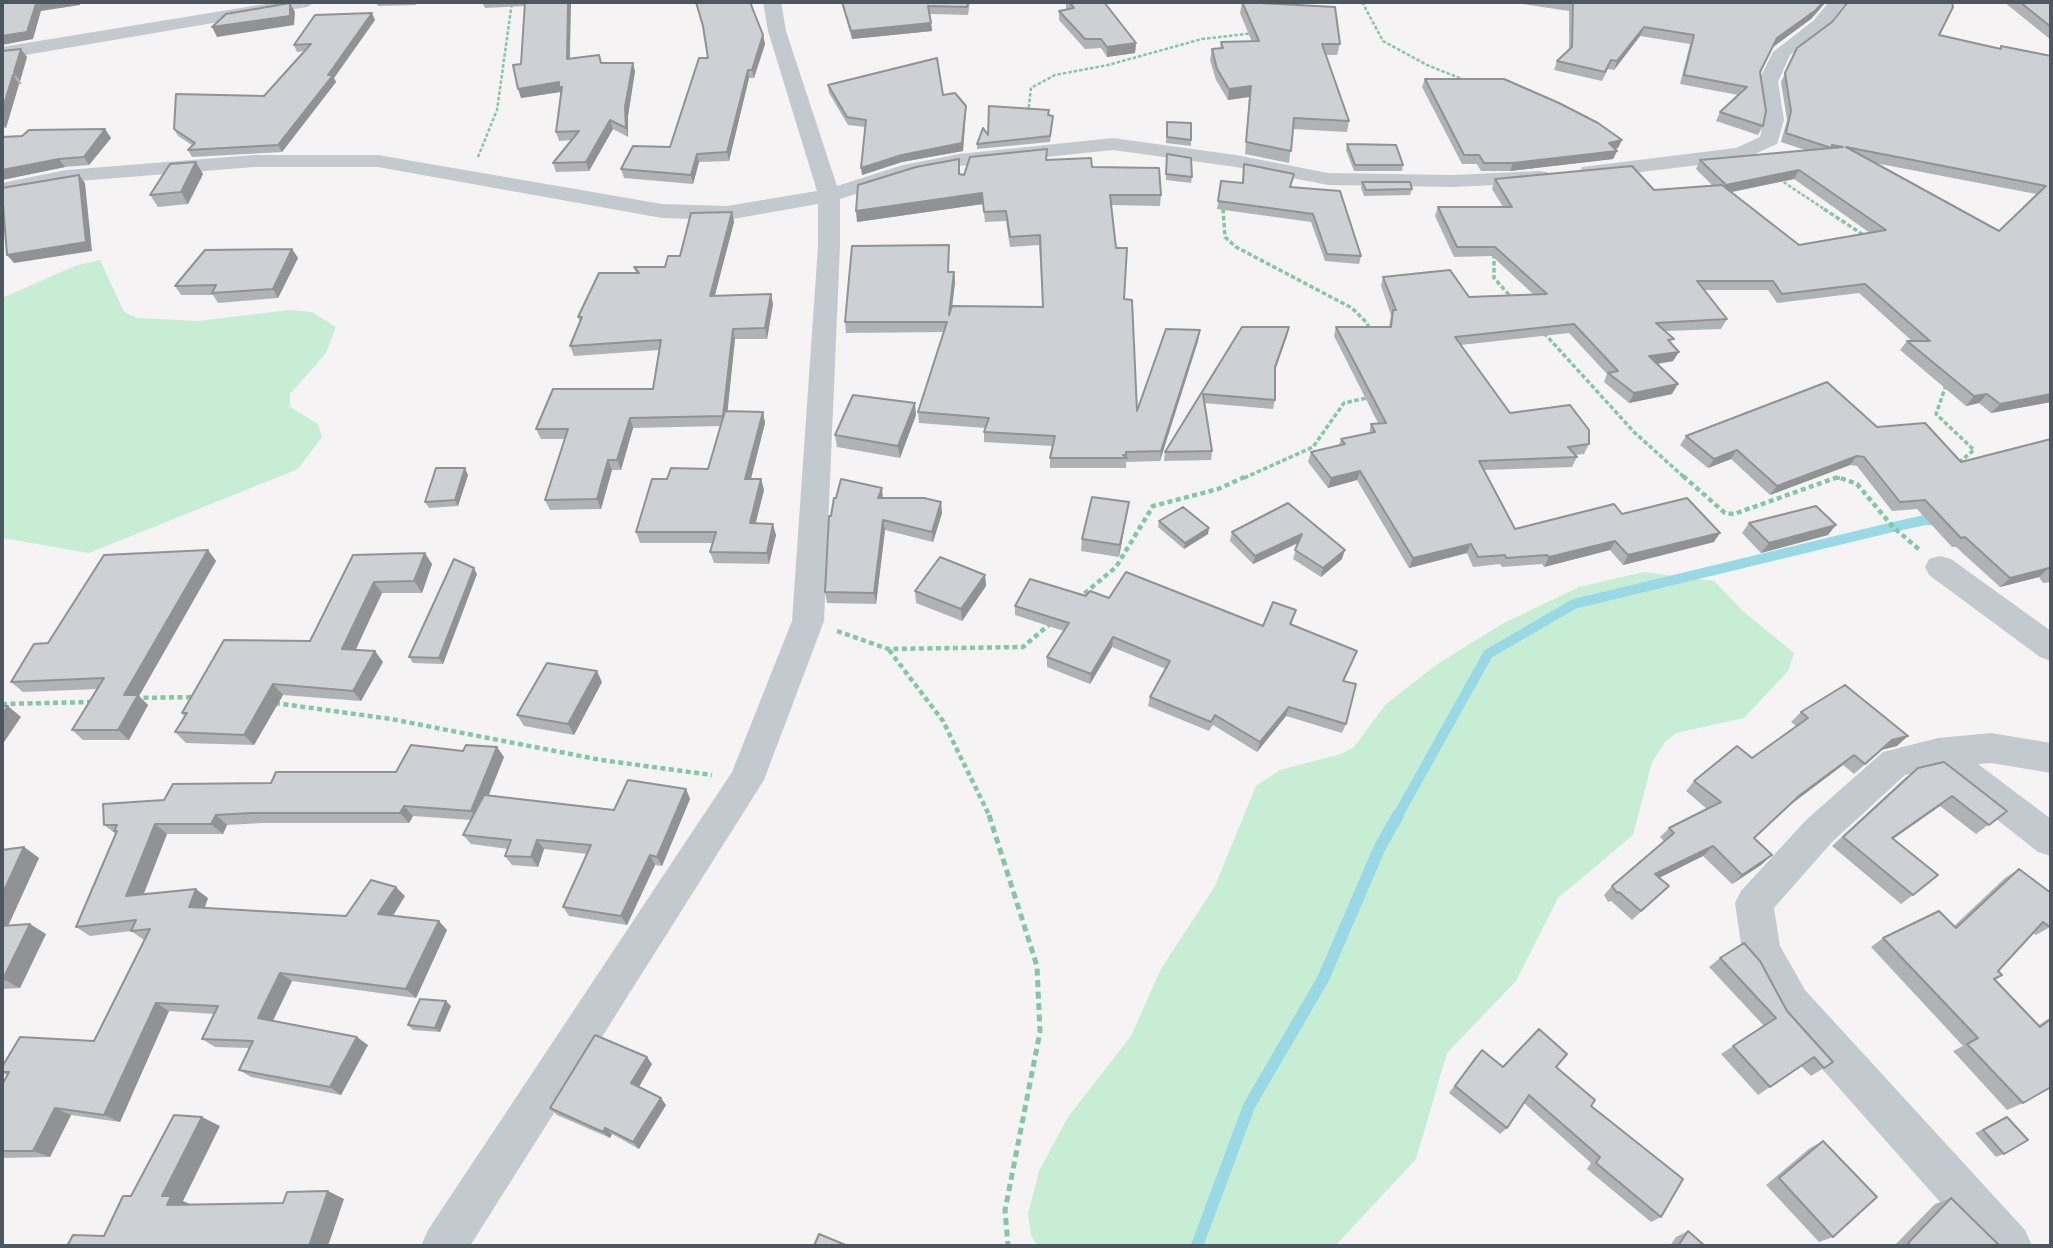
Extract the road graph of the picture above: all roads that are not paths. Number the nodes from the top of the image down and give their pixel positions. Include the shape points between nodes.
1 (307, 2) edge
2 (772, 2) edge
3 (1838, 2) edge
4 (231, 9) edge
5 (46, 46) junction
6 (2, 53) edge
7 (2, 73) edge
8 (2, 189) edge
9 (829, 195) junction
10 (1940, 567) road end
11 (2051, 648) edge
12 (1938, 753) junction
13 (2051, 758) edge
14 (2051, 840) edge
15 (444, 1246) edge
16 (2009, 1246) edge

1 - 4 street
2 - 9 street
3 - 9 street via 1819,25 1782,52 1768,82 1774,120 1770,140 1741,154 1482,181 1328,178 1112,144 911,170
4 - 5 street
5 - 6 street
5 - 7 street
8 - 9 street via 66,176 254,161 378,161 662,211 727,213
9 - 15 street via 808,621 746,780
10 - 11 street
12 - 13 street via 1991,748
12 - 14 street
12 - 16 street via 1895,762 1819,831 1754,903 1762,951 1791,1004

